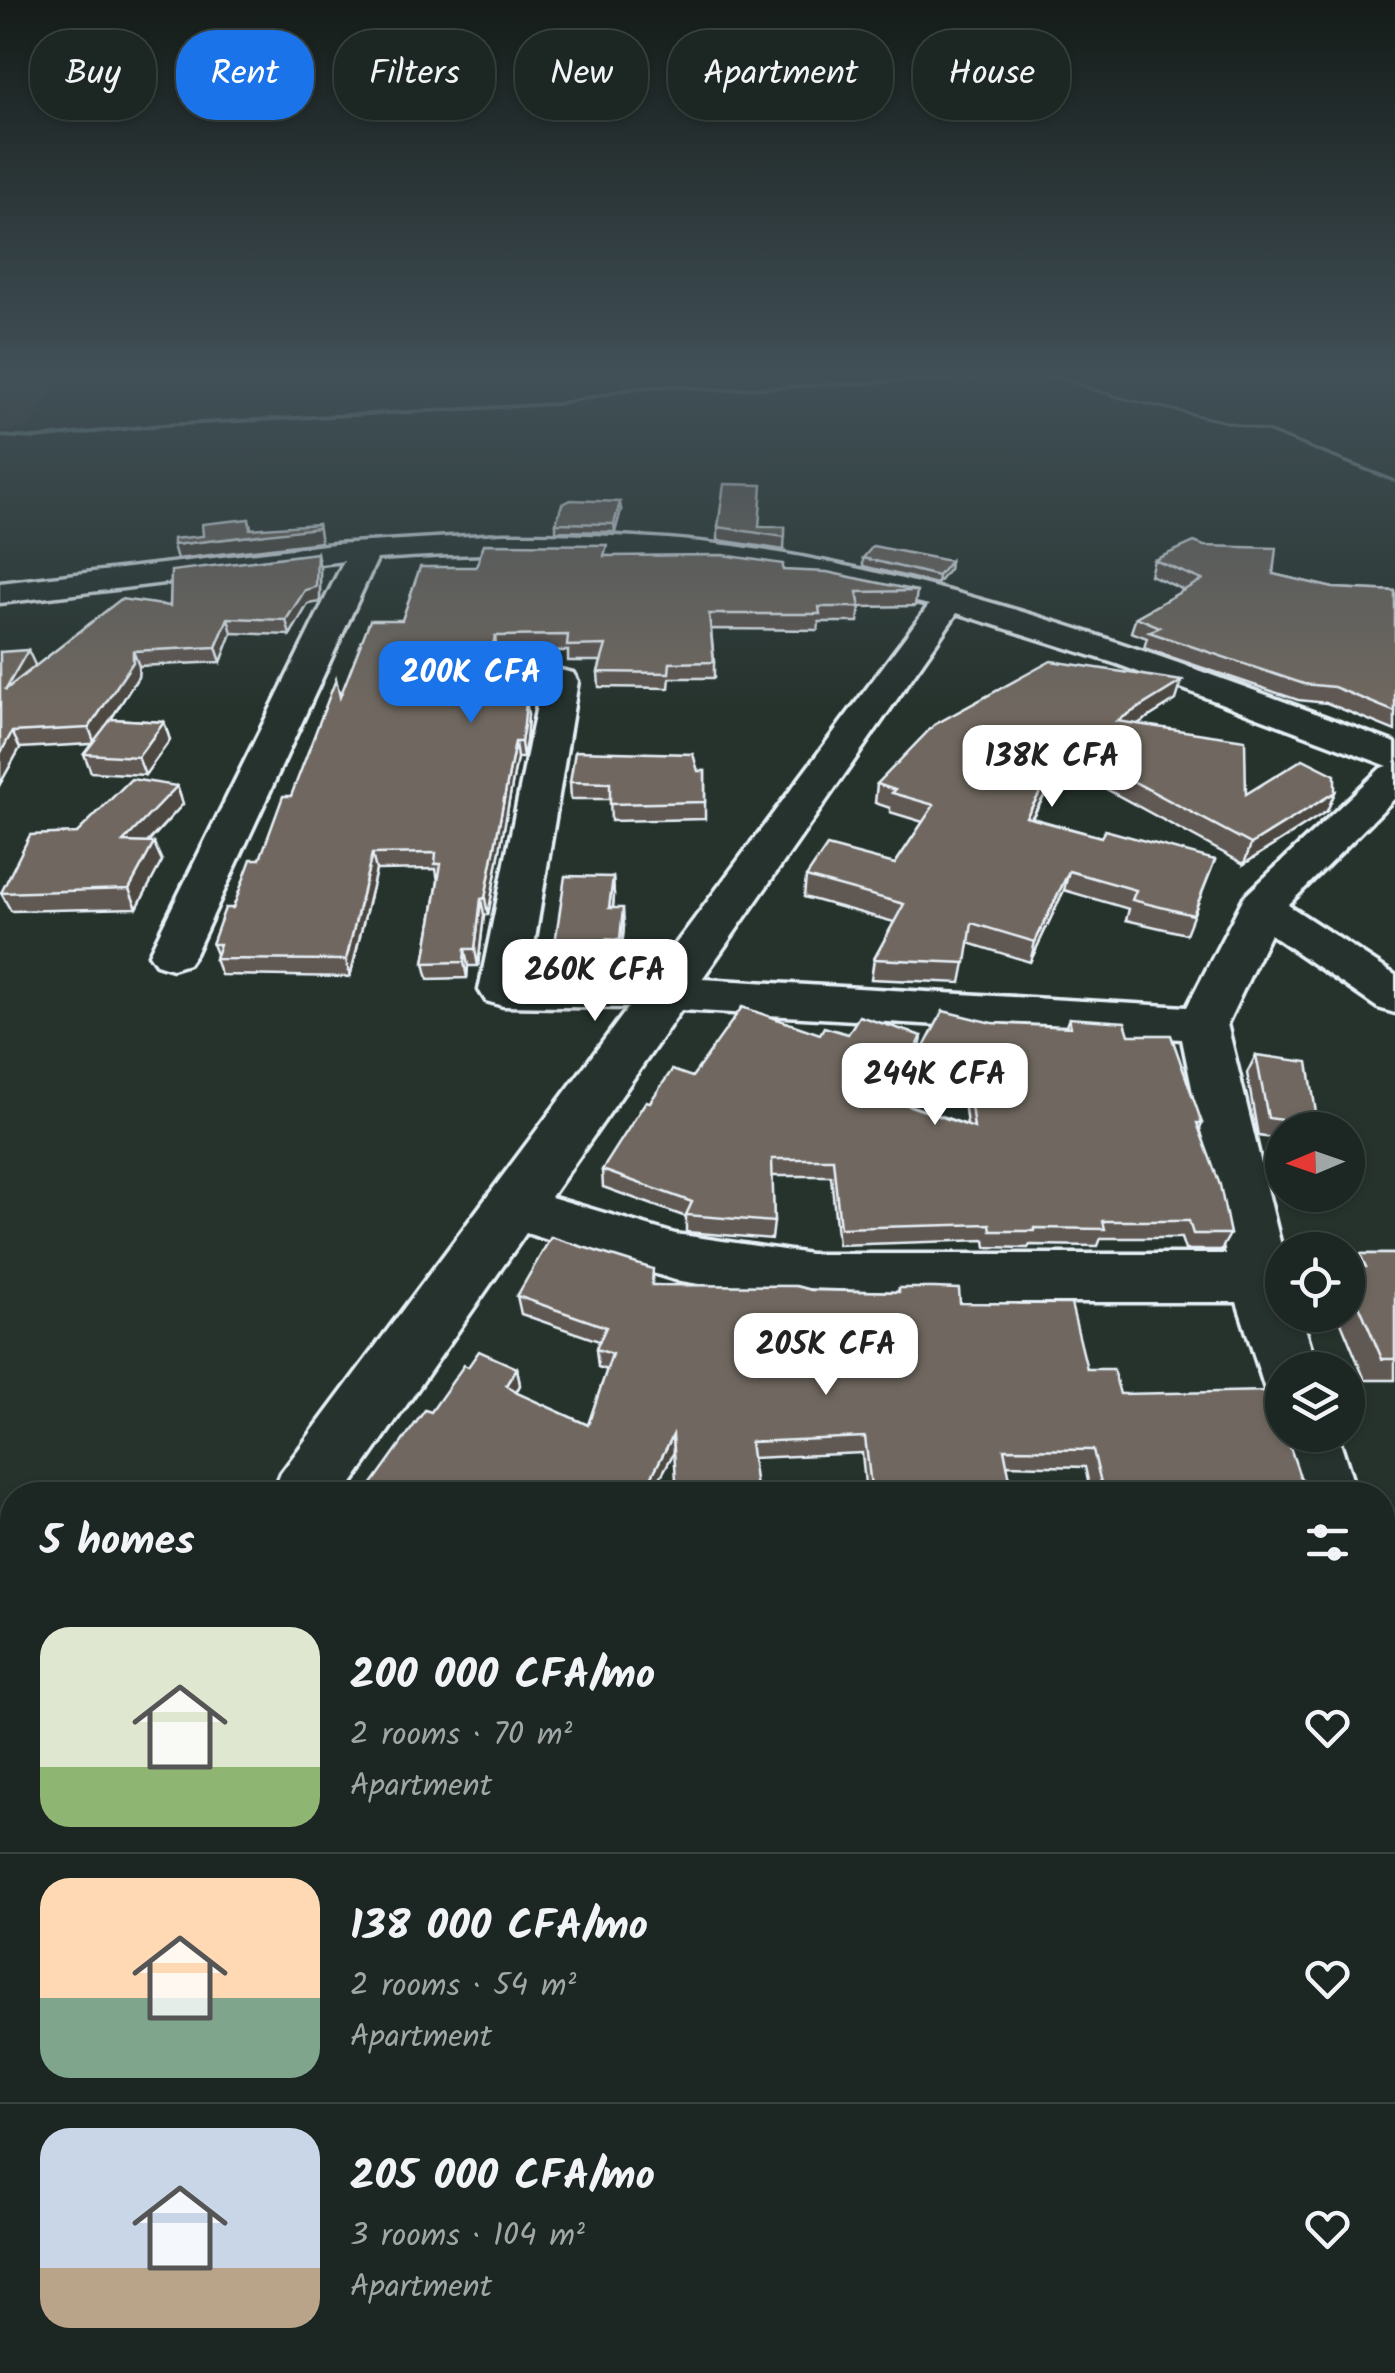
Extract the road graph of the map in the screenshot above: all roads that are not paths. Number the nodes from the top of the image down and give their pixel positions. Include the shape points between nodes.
1 (364, 552) junction
2 (0, 593) edge
3 (949, 600) junction
4 (560, 681) dead end
5 (1395, 756) edge
6 (1395, 776) edge
7 (1260, 907) junction
8 (172, 954) dead end
9 (666, 993) junction
10 (1395, 997) edge
11 (1203, 1024) junction
12 (513, 1206) junction
13 (1260, 1278) junction
14 (1282, 1352) edge
15 (1311, 1452) edge
16 (314, 1482) edge
17 (1320, 1482) edge

1 - 2 street
1 - 3 street via 669,548 859,577
1 - 8 street
3 - 5 street
3 - 9 street
4 - 9 street via 504,990
6 - 7 street
7 - 10 street
7 - 11 street
9 - 11 street
9 - 12 street
11 - 13 street
12 - 13 street via 674,1257 810,1278
12 - 16 street
13 - 14 street
15 - 17 street

